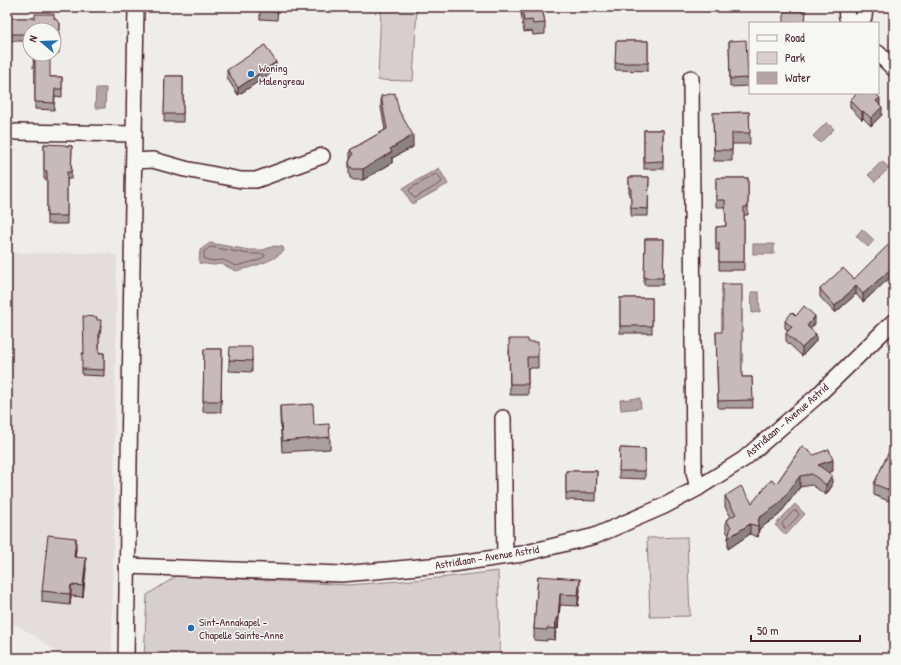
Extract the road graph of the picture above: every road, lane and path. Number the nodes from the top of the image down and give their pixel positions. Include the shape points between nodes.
1 (136, 7) edge
2 (846, 7) edge
3 (865, 7) edge
4 (852, 22) edge
5 (860, 22) edge
6 (879, 54) edge
7 (894, 69) edge
8 (692, 78) dead end
9 (16, 132) dead end
10 (134, 134) junction
11 (322, 156) dead end
12 (134, 160) junction
13 (894, 321) edge
14 (503, 418) dead end
15 (698, 488) junction
16 (506, 556) junction
17 (127, 566) junction
18 (126, 658) edge

1 - 10 street
2 - 4 street via 847,18
3 - 5 street via 864,17
6 - 7 street
8 - 15 street via 694,472
9 - 10 street
10 - 12 street
11 - 12 street via 256,180 241,180 153,160
12 - 17 street
13 - 15 street, Astridlaan - Avenue Astrid via 789,422 744,458
14 - 16 street
15 - 16 street, Astridlaan - Avenue Astrid via 596,536
16 - 17 street, Astridlaan - Avenue Astrid via 452,564 342,574
17 - 18 street

